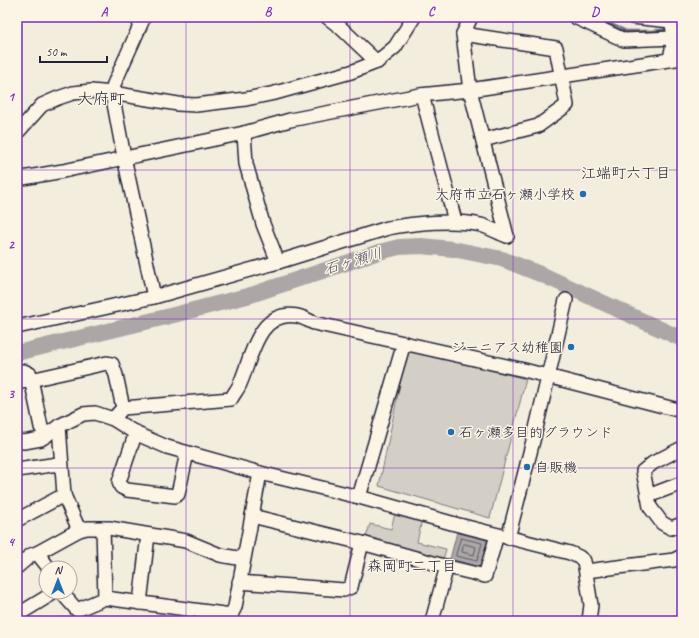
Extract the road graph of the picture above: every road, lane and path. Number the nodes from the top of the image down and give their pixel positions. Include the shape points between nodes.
1 (144, 17) edge
2 (327, 17) edge
3 (414, 17) edge
4 (471, 17) edge
5 (575, 17) edge
6 (632, 17) edge
7 (671, 19) edge
8 (463, 34) junction
9 (678, 37) edge
10 (676, 58) edge
11 (377, 62) junction
12 (562, 76) junction
13 (470, 90) junction
14 (112, 93) junction
15 (422, 95) junction
16 (17, 133) edge
17 (244, 133) junction
18 (483, 140) junction
19 (124, 157) junction
20 (17, 179) edge
21 (455, 221) junction
22 (278, 262) junction
23 (154, 297) junction
24 (566, 300) dead end
25 (17, 327) edge
26 (404, 343) junction
27 (17, 371) edge
28 (548, 377) junction
29 (31, 380) junction
30 (17, 383) edge
31 (123, 408) junction
32 (682, 411) edge
33 (113, 418) junction
34 (59, 426) junction
35 (136, 432) junction
36 (46, 436) junction
37 (17, 440) edge
38 (682, 448) edge
39 (187, 453) junction
40 (61, 461) junction
41 (17, 470) edge
42 (260, 473) junction
43 (682, 483) edge
44 (64, 495) junction
45 (648, 496) junction
46 (359, 497) junction
47 (252, 516) junction
48 (17, 520) edge
49 (682, 524) edge
50 (103, 528) junction
51 (79, 530) junction
52 (148, 535) junction
53 (502, 536) junction
54 (362, 542) junction
55 (37, 553) junction
56 (682, 556) edge
57 (243, 559) junction
58 (43, 560) edge
59 (447, 566) junction
60 (17, 567) edge
61 (586, 571) junction
62 (239, 582) junction
63 (105, 598) junction
64 (42, 600) edge
65 (66, 600) edge
66 (140, 603) junction
67 (76, 615) edge
68 (232, 618) edge
69 (22, 621) edge
70 (432, 621) edge
71 (589, 621) edge

1 - 14 street
2 - 11 street
3 - 11 street via 395,47
4 - 8 street
5 - 9 street via 624,40
6 - 7 street
7 - 9 street
8 - 12 street via 556,48
8 - 13 street
9 - 10 street
10 - 12 street
11 - 14 street via 351,72 275,93 218,103 178,104
12 - 13 street
12 - 18 street via 567,105 538,126
13 - 15 street
13 - 18 street
14 - 16 street via 91,91 58,98 42,105
14 - 19 street
15 - 17 street via 290,120
15 - 21 street
17 - 19 street
17 - 22 street via 246,164 263,224
18 - 21 street via 507,236 482,226
19 - 20 street
19 - 23 street
21 - 22 street via 388,228
22 - 23 street
23 - 25 street
24 - 28 street
26 - 28 street
26 - 31 street via 314,323 298,316 283,316 269,323 256,340 239,386 231,399
26 - 46 street
27 - 29 street via 28,372
28 - 32 street
28 - 53 street via 534,437
29 - 30 street
29 - 31 street via 112,364
29 - 36 street via 41,427
31 - 33 street
33 - 34 street via 95,413 83,414
33 - 35 street
34 - 36 street
34 - 40 street
35 - 39 street via 167,447
35 - 39 street via 119,482 121,487 127,490 176,496
36 - 37 street via 33,441
38 - 45 street via 643,471
39 - 42 street
40 - 41 street via 58,464
40 - 44 street
42 - 46 street
42 - 47 street
43 - 45 street
44 - 48 street
44 - 51 street
45 - 49 street via 650,507 662,523 671,528
46 - 53 street
47 - 54 street
47 - 57 street
50 - 51 street
50 - 52 street
50 - 63 street
51 - 55 street
52 - 57 street via 186,541 220,555
52 - 66 street
53 - 59 street via 485,576
53 - 61 street via 579,557 584,561
54 - 59 street
54 - 62 street via 351,587 348,590
55 - 58 street
55 - 60 street
56 - 61 street via 674,560
57 - 62 street
59 - 70 street
61 - 71 street via 591,605
62 - 68 street
63 - 66 street
63 - 67 street
64 - 69 street via 19,614
65 - 67 street
66 - 68 street

